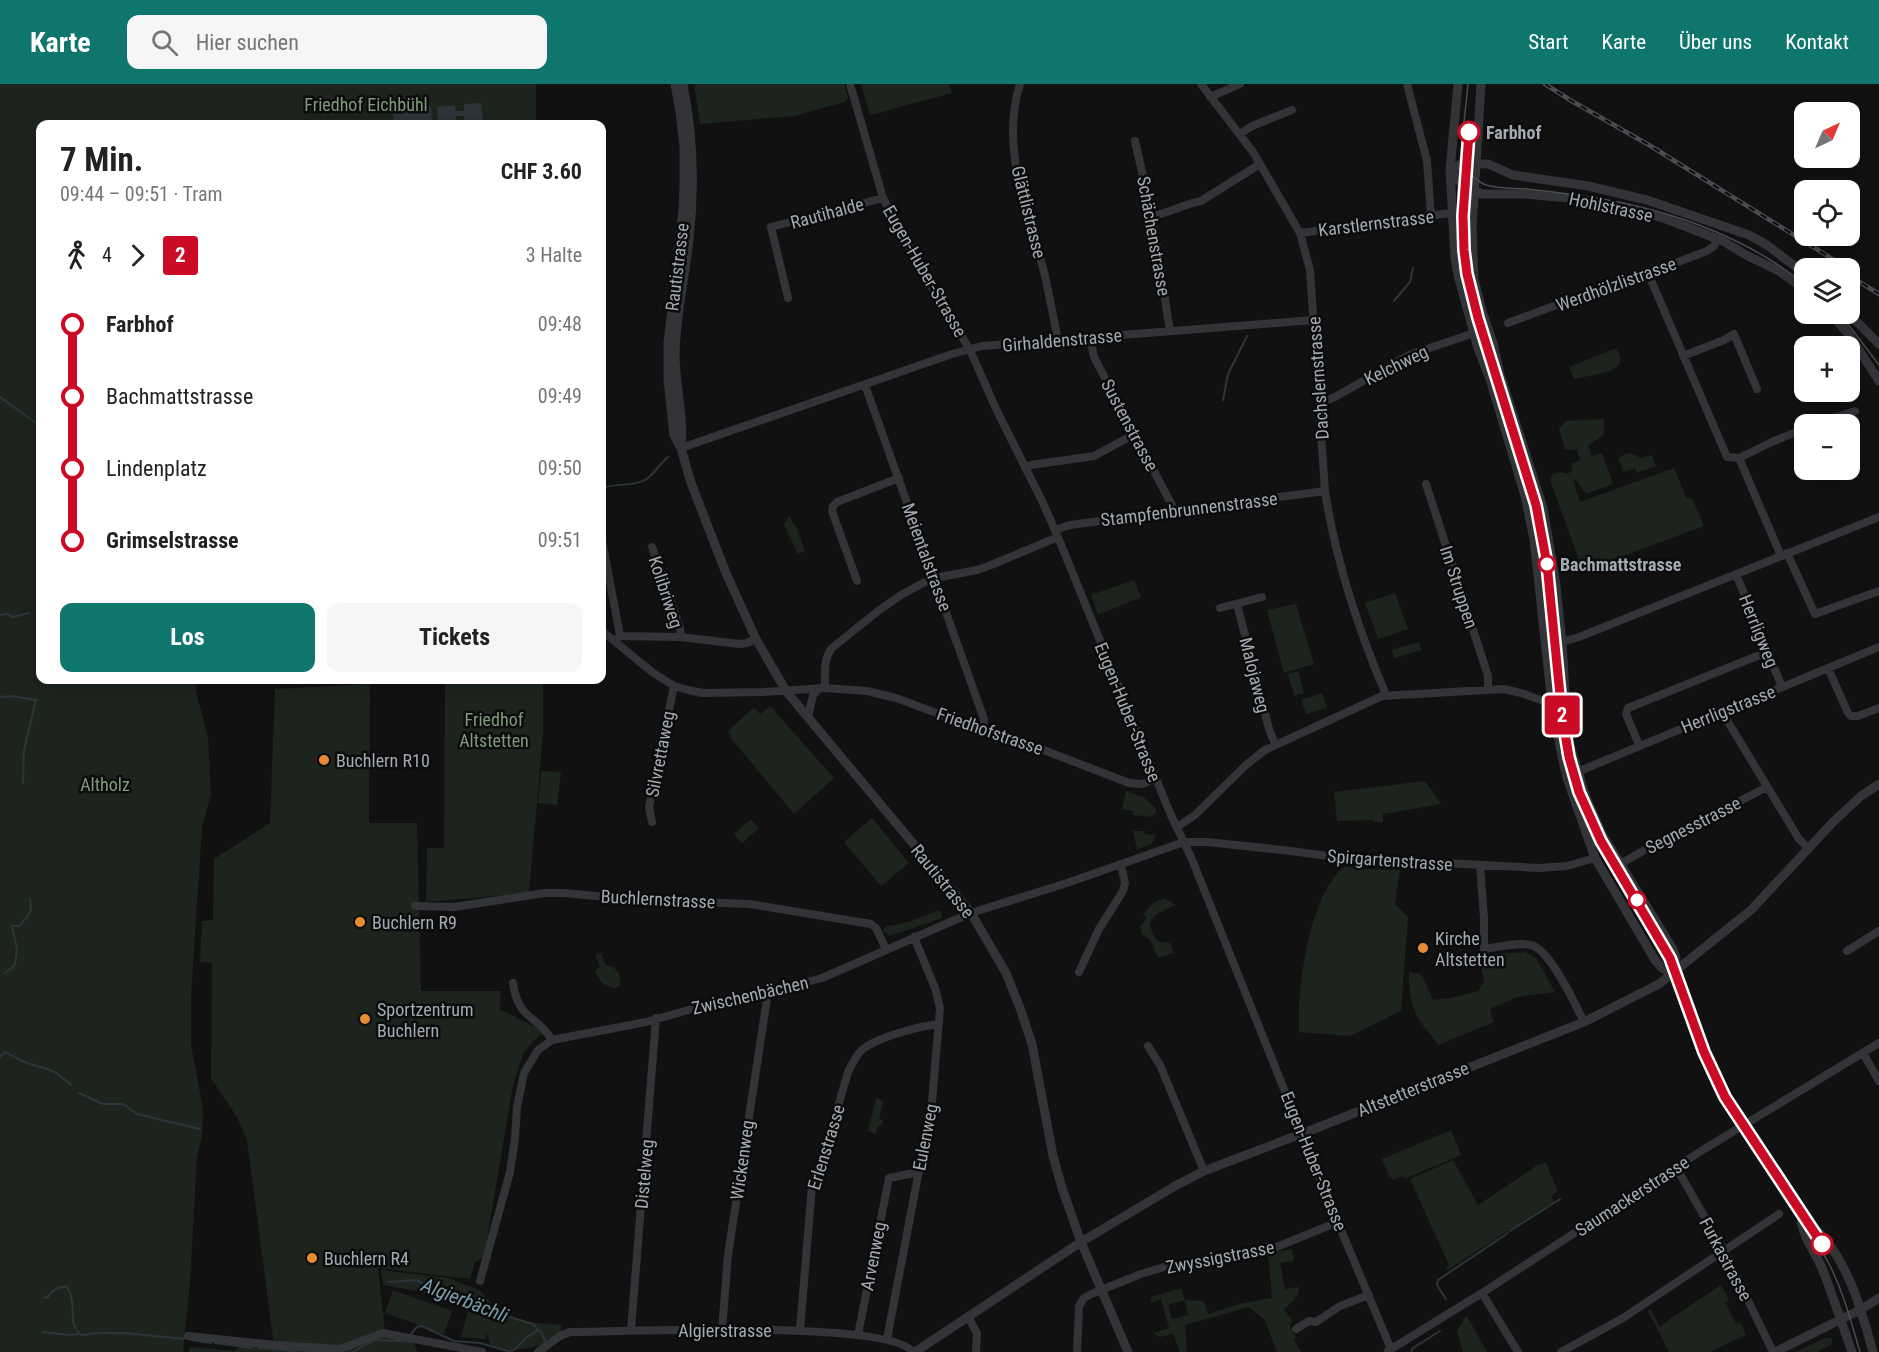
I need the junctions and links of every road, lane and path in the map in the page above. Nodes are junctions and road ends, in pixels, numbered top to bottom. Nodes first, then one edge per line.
1 (675, 84) edge
2 (683, 84) edge
3 (850, 84) edge
4 (1020, 84) edge
5 (1201, 84) edge
6 (1240, 84) edge
7 (1407, 84) edge
8 (1458, 84) edge
9 (1481, 84) edge
10 (1210, 97) junction
11 (1292, 110) dead end
12 (1240, 134) junction
13 (1135, 141) dead end
14 (1477, 144) junction
15 (1475, 163) junction
16 (1260, 164) junction
17 (1488, 164) junction
18 (1450, 170) junction
19 (1474, 191) junction
20 (883, 198) junction
21 (1451, 213) junction
22 (1152, 216) junction
23 (1431, 216) junction
24 (1472, 228) junction
25 (1300, 233) junction
26 (1718, 238) junction
27 (1794, 266) edge
28 (1653, 274) junction
29 (1794, 282) edge
30 (788, 297) dead end
31 (1314, 320) junction
32 (1508, 323) dead end
33 (1840, 324) edge
34 (1859, 324) edge
35 (1170, 331) junction
36 (1474, 333) junction
37 (1090, 337) junction
38 (1058, 340) junction
39 (1879, 344) edge
40 (970, 350) junction
41 (1683, 356) junction
42 (1879, 381) edge
43 (865, 385) junction
44 (1757, 389) dead end
45 (1320, 403) junction
46 (1855, 411) dead end
47 (1846, 414) edge
48 (1794, 433) edge
49 (1135, 434) junction
50 (681, 448) junction
51 (1739, 458) junction
52 (1025, 468) junction
53 (899, 478) junction
54 (1426, 484) dead end
55 (1325, 491) junction
56 (1175, 511) junction
57 (1879, 517) edge
58 (1056, 534) junction
59 (652, 548) dead end
60 (1784, 554) junction
61 (606, 565) edge
62 (1736, 574) junction
63 (935, 578) junction
64 (857, 581) dead end
65 (1879, 591) edge
66 (1262, 597) dead end
67 (1237, 604) junction
68 (1220, 608) dead end
69 (606, 633) edge
70 (681, 637) junction
71 (617, 638) junction
72 (756, 639) junction
73 (1562, 642) junction
74 (1879, 647) edge
75 (1767, 652) junction
76 (1828, 668) junction
77 (674, 686) junction
78 (1782, 687) junction
79 (822, 688) junction
80 (1488, 689) junction
81 (786, 690) junction
82 (1386, 694) junction
83 (1552, 704) junction
84 (1566, 705) junction
85 (1879, 708) edge
86 (1722, 712) junction
87 (808, 717) junction
88 (983, 729) junction
89 (1275, 744) junction
90 (1640, 745) junction
91 (1577, 772) junction
92 (1156, 779) junction
93 (1879, 784) edge
94 (1767, 787) junction
95 (652, 822) dead end
96 (1177, 827) junction
97 (1184, 842) junction
98 (1808, 848) junction
99 (1595, 858) junction
100 (1620, 864) junction
101 (1120, 865) junction
102 (1480, 865) junction
103 (415, 906) dead end
104 (970, 913) junction
105 (1879, 931) edge
106 (914, 937) junction
107 (886, 949) junction
108 (1847, 951) dead end
109 (1079, 972) dead end
110 (1674, 973) junction
111 (513, 982) dead end
112 (768, 992) junction
113 (656, 1018) junction
114 (1584, 1022) junction
115 (939, 1024) junction
116 (552, 1040) junction
117 (1879, 1043) edge
118 (1148, 1046) dead end
119 (1863, 1053) junction
120 (1879, 1082) edge
121 (1741, 1126) junction
122 (1302, 1133) junction
123 (1676, 1167) junction
124 (1204, 1171) junction
125 (919, 1172) junction
126 (1779, 1214) dead end
127 (1801, 1217) junction
128 (1338, 1222) junction
129 (1081, 1242) junction
130 (1724, 1251) junction
131 (480, 1281) dead end
132 (1102, 1290) junction
133 (1482, 1293) junction
134 (1369, 1294) junction
135 (1879, 1298) edge
136 (1860, 1310) junction
137 (968, 1317) junction
138 (1842, 1319) junction
139 (1296, 1329) dead end
140 (631, 1330) junction
141 (722, 1330) junction
142 (800, 1330) junction
143 (858, 1335) junction
144 (188, 1336) dead end
145 (887, 1339) junction
146 (1389, 1351) edge
147 (482, 1352) edge
148 (538, 1352) edge
149 (914, 1352) edge
150 (976, 1352) edge
151 (1077, 1352) edge
152 (1128, 1352) edge
153 (1518, 1352) edge
154 (1561, 1352) edge
155 (1774, 1352) edge
156 (1852, 1352) edge
157 (1873, 1352) edge

1 - 50 street, Rautistrasse
2 - 50 street, Rautistrasse
3 - 20 street, Eugen-Huber-Strasse
4 - 38 street, Glättlistrasse
5 - 10 street, Dachslernstrasse
6 - 10 street
7 - 23 street
8 - 18 street
9 - 14 street
10 - 12 street, Dachslernstrasse
11 - 12 street
12 - 16 street, Dachslernstrasse
13 - 22 street, Schächenstrasse
14 - 15 street
14 - 17 street
15 - 17 street, Hohlstrasse
15 - 18 street, Hohlstrasse
15 - 19 street
16 - 22 street
16 - 25 street, Dachslernstrasse
17 - 27 street, Hohlstrasse
18 - 19 street
18 - 21 street
19 - 24 street
19 - 26 street, Hohlstrasse
20 - 30 street, Rautihalde
20 - 40 street, Eugen-Huber-Strasse
21 - 23 street, Karstlernstrasse
21 - 24 street
21 - 36 street
22 - 35 street, Schächenstrasse
23 - 25 street, Karstlernstrasse
24 - 73 street
25 - 31 street, Dachslernstrasse
26 - 28 street, Werdhölzlistrasse
26 - 29 street, Hohlstrasse
28 - 32 street, Werdhölzlistrasse
28 - 41 street
31 - 35 street, Girhaldenstrasse
31 - 45 street, Dachslernstrasse
33 - 42 street
34 - 39 street
35 - 37 street, Girhaldenstrasse
36 - 45 street, Kelchweg
36 - 83 street
37 - 38 street, Girhaldenstrasse
37 - 49 street, Sustenstrasse
38 - 40 street, Girhaldenstrasse
40 - 43 street, Girhaldenstrasse
40 - 52 street, Eugen-Huber-Strasse
41 - 44 street
41 - 51 street
43 - 50 street, Girhaldenstrasse
43 - 53 street, Meientalstrasse
45 - 55 street, Dachslernstrasse
46 - 47 street
48 - 51 street
49 - 52 street
49 - 56 street, Sustenstrasse
50 - 72 street, Rautistrasse
51 - 60 street
52 - 58 street, Eugen-Huber-Strasse
53 - 63 street, Meientalstrasse
53 - 64 street
54 - 80 street, Im Struppen
55 - 56 street, Stampfenbrunnenstrasse
55 - 82 street, Dachslernstrasse
56 - 58 street, Stampfenbrunnenstrasse
57 - 60 street
58 - 63 street, Stampfenbrunnenstrasse
58 - 92 street, Eugen-Huber-Strasse
59 - 70 street, Kolibriweg
60 - 62 street
60 - 65 street
61 - 71 street
62 - 73 street
62 - 75 street, Herrligweg
63 - 79 street, Stampfenbrunnenstrasse
63 - 88 street, Meientalstrasse
66 - 67 street
67 - 68 street
67 - 89 street, Malojaweg
69 - 71 street, Friedhofstrasse
70 - 71 street
70 - 72 street
71 - 77 street, Friedhofstrasse
72 - 81 street, Rautistrasse
73 - 84 street
74 - 76 street, Herrligstrasse
75 - 78 street, Herrligweg
75 - 90 street
76 - 78 street, Herrligstrasse
76 - 85 street
77 - 81 street, Friedhofstrasse
77 - 95 street, Silvrettaweg
78 - 86 street, Herrligstrasse
79 - 81 street, Friedhofstrasse
79 - 87 street
79 - 88 street, Friedhofstrasse
80 - 82 street
80 - 83 street
81 - 87 street, Rautistrasse
82 - 89 street
83 - 84 street
83 - 99 street
84 - 91 street
86 - 90 street, Herrligstrasse
86 - 94 street
87 - 104 street, Rautistrasse
88 - 92 street, Friedhofstrasse
89 - 96 street
90 - 91 street, Herrligstrasse
91 - 100 street
92 - 96 street, Eugen-Huber-Strasse
93 - 98 street, Altstetterstrasse
94 - 98 street
94 - 100 street, Segnesstrasse
96 - 97 street, Eugen-Huber-Strasse
97 - 101 street, Zwischenbächen
97 - 102 street, Spirgartenstrasse
97 - 122 street, Eugen-Huber-Strasse
98 - 110 street, Altstetterstrasse
99 - 102 street, Spirgartenstrasse
99 - 110 street
100 - 110 street
101 - 104 street, Zwischenbächen
101 - 109 street
102 - 114 street
103 - 107 street, Buchlernstrasse
104 - 106 street, Zwischenbächen
104 - 129 street, Rautistrasse
105 - 108 street
106 - 107 street, Zwischenbächen
106 - 115 street, Eulenweg
107 - 112 street, Zwischenbächen
110 - 114 street, Altstetterstrasse
110 - 121 street
111 - 116 street
112 - 113 street, Zwischenbächen
112 - 141 street, Wickenweg
113 - 116 street, Zwischenbächen
113 - 140 street, Distelweg
114 - 122 street, Altstetterstrasse
115 - 125 street, Eulenweg
115 - 142 street, Erlenstrasse
116 - 131 street
117 - 119 street, Saumackerstrasse
118 - 124 street
119 - 120 street
119 - 121 street, Saumackerstrasse
121 - 123 street, Saumackerstrasse
121 - 127 street
122 - 124 street, Altstetterstrasse
122 - 128 street, Eugen-Huber-Strasse
123 - 130 street, Furkastrasse
123 - 133 street, Saumackerstrasse
124 - 129 street, Altstetterstrasse
125 - 143 street, Arvenweg
125 - 145 street, Eulenweg
126 - 130 street
127 - 136 street
127 - 138 street
128 - 132 street, Zwyssigstrasse
128 - 134 street, Eugen-Huber-Strasse
129 - 132 street, Rautistrasse
129 - 137 street, Altstetterstrasse
130 - 154 street
130 - 155 street, Furkastrasse
132 - 151 street, Zwyssigstrasse
132 - 152 street, Rautistrasse
133 - 146 street, Saumackerstrasse
133 - 153 street
134 - 139 street
134 - 146 street, Eugen-Huber-Strasse
135 - 136 street
136 - 138 street
136 - 157 street
137 - 149 street, Altstetterstrasse
137 - 150 street
138 - 155 street
138 - 156 street
140 - 141 street, Algierstrasse
140 - 148 street, Algierstrasse
141 - 142 street, Algierstrasse
142 - 143 street, Algierstrasse
143 - 145 street, Algierstrasse
144 - 147 street
145 - 149 street, Algierstrasse

